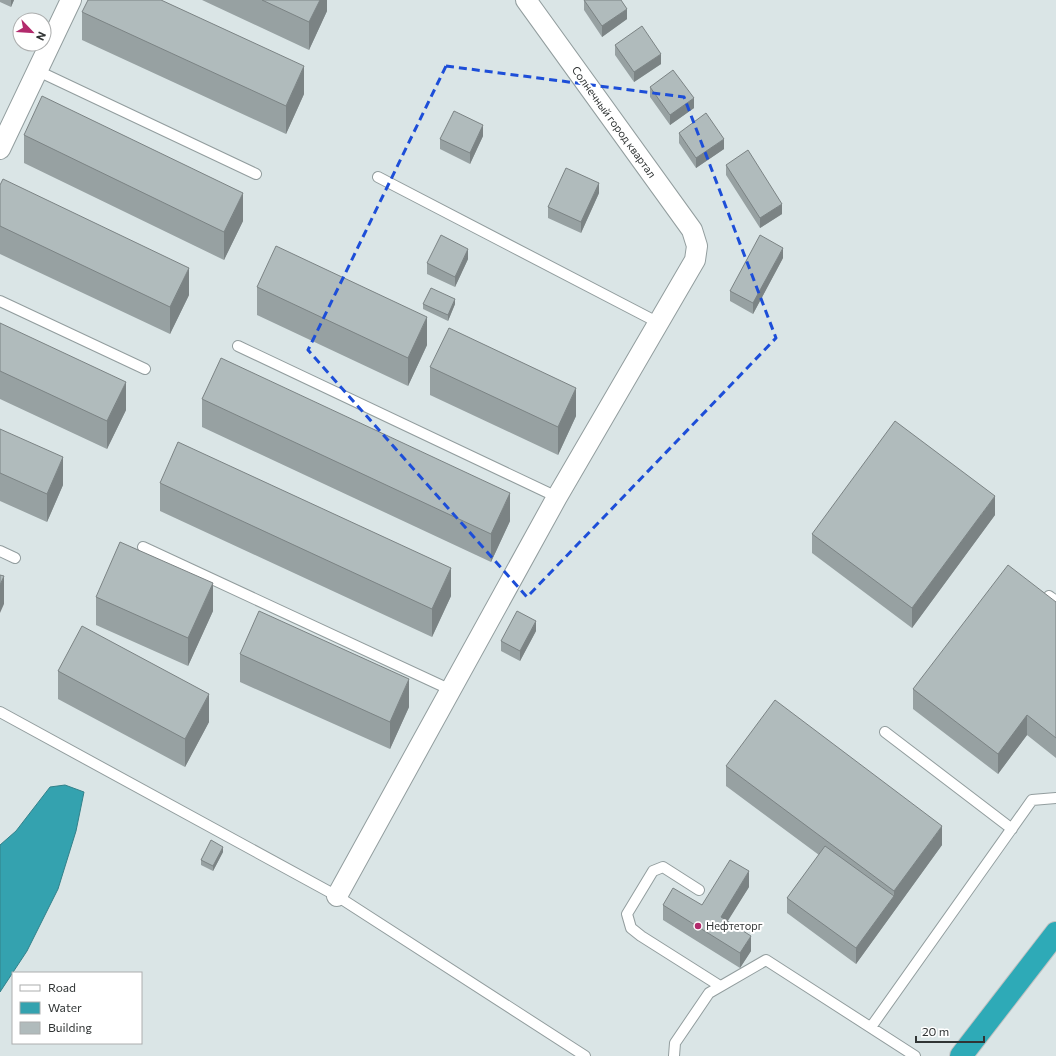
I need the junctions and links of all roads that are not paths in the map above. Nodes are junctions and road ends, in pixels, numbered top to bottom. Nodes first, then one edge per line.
1 (71, 0) edge
2 (526, 0) edge
3 (38, 71) junction
4 (0, 149) edge
5 (256, 174) dead end
6 (378, 177) dead end
7 (0, 301) edge
8 (659, 323) junction
9 (238, 346) dead end
10 (145, 369) dead end
11 (558, 497) junction
12 (143, 547) dead end
13 (0, 551) edge
14 (15, 558) dead end
15 (451, 690) junction
16 (0, 712) edge
17 (885, 732) dead end
18 (1056, 798) edge
19 (1012, 829) junction
20 (699, 890) dead end
21 (337, 896) junction
22 (1056, 933) edge
23 (720, 986) junction
24 (870, 1027) junction
25 (585, 1056) edge
26 (674, 1056) edge
27 (915, 1056) edge
28 (961, 1056) edge

1 - 3 street
2 - 8 street, Солнечный город квартал
3 - 4 street
3 - 5 lane
6 - 8 lane
7 - 10 lane
8 - 11 street
9 - 11 lane
11 - 15 street
12 - 15 lane
13 - 14 lane
15 - 21 street
16 - 21 lane
17 - 19 lane
18 - 19 lane
19 - 24 lane
20 - 23 lane
21 - 25 lane
22 - 28 highway
23 - 24 lane
23 - 26 lane
24 - 27 lane

